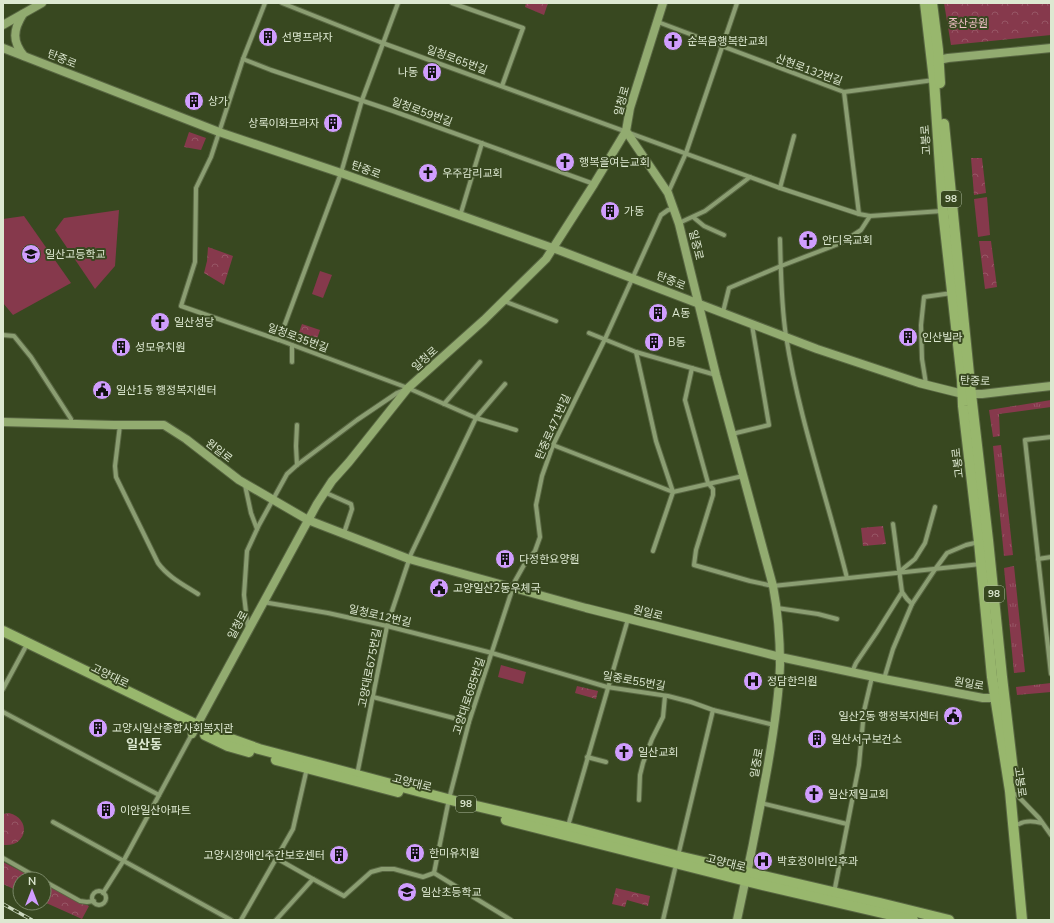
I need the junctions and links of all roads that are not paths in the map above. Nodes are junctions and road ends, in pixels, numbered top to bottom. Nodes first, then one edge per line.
1 (42, 3) edge
2 (265, 3) edge
3 (282, 3) edge
4 (398, 3) edge
5 (452, 3) edge
6 (663, 3) edge
7 (737, 3) edge
8 (924, 3) edge
9 (932, 3) edge
10 (23, 14) junction
11 (658, 22) junction
12 (3, 25) edge
13 (383, 43) junction
14 (722, 47) junction
15 (3, 48) edge
16 (1051, 48) edge
17 (25, 56) junction
18 (243, 59) junction
19 (935, 61) junction
20 (937, 80) junction
21 (502, 86) junction
22 (844, 92) junction
23 (362, 100) junction
24 (626, 131) junction
25 (219, 132) junction
26 (794, 136) dead end
27 (482, 143) junction
28 (686, 153) junction
29 (341, 173) junction
30 (750, 177) junction
31 (594, 184) junction
32 (780, 188) junction
33 (668, 193) junction
34 (673, 208) junction
35 (943, 211) junction
36 (860, 214) junction
37 (460, 216) junction
38 (870, 216) junction
39 (693, 217) junction
40 (679, 224) junction
41 (724, 235) dead end
42 (780, 240) dead end
43 (553, 248) junction
44 (781, 266) junction
45 (632, 277) junction
46 (952, 293) junction
47 (504, 301) junction
48 (699, 304) junction
49 (723, 312) junction
50 (556, 321) dead end
51 (751, 322) junction
52 (589, 333) dead end
53 (3, 335) edge
54 (786, 336) junction
55 (605, 339) junction
56 (279, 340) junction
57 (292, 345) junction
58 (636, 352) junction
59 (292, 362) dead end
60 (480, 362) dead end
61 (692, 368) junction
62 (716, 375) junction
63 (505, 384) dead end
64 (926, 384) junction
65 (1051, 386) edge
66 (408, 388) junction
67 (967, 394) junction
68 (444, 404) junction
69 (476, 418) junction
70 (3, 422) edge
71 (71, 423) junction
72 (120, 425) junction
73 (297, 425) dead end
74 (516, 430) dead end
75 (732, 434) junction
76 (1051, 437) edge
77 (553, 445) junction
78 (296, 465) junction
79 (743, 476) junction
80 (708, 483) junction
81 (245, 484) junction
82 (324, 492) junction
83 (673, 492) junction
84 (273, 500) junction
85 (935, 507) dead end
86 (308, 520) junction
87 (893, 524) dead end
88 (257, 529) junction
89 (344, 533) junction
90 (979, 542) junction
91 (654, 551) dead end
92 (1051, 557) edge
93 (1038, 558) junction
94 (409, 559) junction
95 (981, 564) junction
96 (936, 568) junction
97 (899, 572) junction
98 (847, 578) junction
99 (773, 586) junction
100 (513, 588) junction
101 (902, 592) junction
102 (198, 594) dead end
103 (263, 602) junction
104 (912, 604) junction
105 (777, 608) junction
106 (628, 619) junction
107 (837, 619) dead end
108 (387, 626) junction
109 (248, 630) junction
110 (3, 631) edge
111 (3, 637) edge
112 (25, 648) junction
113 (492, 653) junction
114 (780, 657) junction
115 (852, 672) junction
116 (1051, 674) edge
117 (872, 677) junction
118 (884, 679) junction
119 (607, 687) junction
120 (3, 689) edge
121 (665, 696) junction
122 (373, 697) junction
123 (1000, 698) junction
124 (713, 710) junction
125 (3, 712) edge
126 (469, 722) junction
127 (774, 724) junction
128 (195, 730) junction
129 (587, 757) junction
130 (606, 762) dead end
131 (307, 764) junction
132 (356, 778) junction
133 (1016, 794) junction
134 (159, 795) junction
135 (639, 800) dead end
136 (761, 802) junction
137 (447, 805) junction
138 (53, 822) dead end
139 (1042, 823) junction
140 (847, 824) junction
141 (1019, 824) junction
142 (566, 832) junction
143 (1051, 835) edge
144 (678, 856) junction
145 (3, 858) edge
146 (276, 858) junction
147 (124, 860) junction
148 (675, 869) dead end
149 (26, 871) edge
150 (434, 873) junction
151 (746, 876) junction
152 (313, 878) junction
153 (52, 885) edge
154 (103, 892) junction
155 (834, 897) junction
156 (94, 901) junction
157 (879, 911) junction
158 (231, 920) edge
159 (241, 920) edge
160 (276, 920) edge
161 (511, 920) edge
162 (663, 920) edge
163 (737, 920) edge
164 (912, 920) edge
165 (948, 920) edge
166 (1022, 920) edge
167 (1029, 920) edge

1 - 10 street
2 - 18 street
3 - 13 street, 일청로65번길
4 - 13 street
5 - 21 street
6 - 11 street, 일청로
7 - 14 street
8 - 19 main road, 고봉로 / 98
9 - 19 main road, 고봉로 / 98
10 - 12 street
10 - 17 street
11 - 14 street, 산현로132번길
11 - 24 street, 일청로
13 - 21 street, 일청로65번길
13 - 23 street
14 - 22 street, 산현로132번길
14 - 28 street
15 - 17 street, 탄중로
16 - 19 street
17 - 25 street, 탄중로
18 - 23 street, 일청로59번길
18 - 25 street
19 - 20 main road, 고봉로 / 98
20 - 22 street, 산현로132번길
20 - 35 main road, 고봉로 / 98
20 - 67 main road, 고봉로 / 98
21 - 24 street, 일청로65번길
22 - 36 street
23 - 27 street, 일청로59번길
23 - 29 street
24 - 28 street, 일청로65번길
24 - 31 street, 일청로
24 - 33 street, 일중로
25 - 29 street, 탄중로
25 - 56 street, 일청로35번길
26 - 32 street
27 - 31 street, 일청로59번길
27 - 37 street
28 - 30 street, 일청로65번길
28 - 33 street
29 - 37 street, 탄중로
29 - 56 street
30 - 32 street, 일청로65번길
30 - 39 street
31 - 43 street, 일청로
32 - 36 street, 일청로65번길
33 - 34 street, 일중로
34 - 40 street, 일중로
34 - 45 street, 탄중로471번길
35 - 38 street, 일청로65번길
35 - 46 main road, 고봉로 / 98
36 - 38 street, 일청로65번길
37 - 43 street, 탄중로
38 - 44 street
39 - 40 street
39 - 41 street, 일중로
40 - 48 street, 일중로
42 - 44 street
43 - 45 street, 탄중로
43 - 47 street, 일청로
44 - 49 street
44 - 54 street
45 - 48 street, 탄중로
45 - 55 street, 탄중로471번길
46 - 64 street
46 - 67 main road, 고봉로 / 98
47 - 50 street
47 - 66 street, 일청로
48 - 49 street, 탄중로
48 - 62 street, 일중로
49 - 51 street, 탄중로
51 - 54 street, 탄중로
51 - 75 street
52 - 55 street
53 - 71 street
54 - 64 street, 탄중로
54 - 98 street
55 - 58 street
55 - 77 street, 탄중로471번길
56 - 57 street, 일청로35번길
57 - 59 street
57 - 66 street, 일청로35번길
58 - 61 street
58 - 83 street
60 - 68 street
61 - 62 street
61 - 80 street
62 - 75 street, 일중로
63 - 69 street
64 - 67 street, 탄중로
65 - 67 street, 탄중로
66 - 68 street, 일청로35번길
66 - 78 street
66 - 82 street, 일청로
67 - 90 main road, 고봉로 / 98
67 - 123 main road, 고봉로 / 98
68 - 69 street, 일청로35번길
69 - 74 street, 일청로35번길
69 - 94 street
70 - 71 street, 원일로
71 - 72 street, 원일로
72 - 81 street, 원일로
72 - 102 street
73 - 78 street
75 - 79 street, 일중로
76 - 93 street
77 - 83 street
77 - 100 street, 탄중로471번길
78 - 84 street
79 - 80 street
79 - 99 street, 일중로
80 - 83 street
80 - 99 street
81 - 84 street, 원일로
81 - 88 street
82 - 86 street, 일청로
82 - 89 street
83 - 91 street
84 - 86 street, 원일로
84 - 88 street
85 - 97 street
86 - 89 street, 원일로
86 - 103 street, 일청로
87 - 97 street
88 - 109 street
89 - 94 street, 원일로
90 - 95 main road, 고봉로 / 98
90 - 96 street
92 - 93 street
93 - 116 street
94 - 100 street, 원일로
94 - 108 street, 고양대로675번길
95 - 96 street
95 - 123 main road, 고봉로 / 98
96 - 97 street
96 - 104 street
97 - 98 street
97 - 101 street
98 - 99 street
99 - 105 street, 일중로
100 - 106 street, 원일로
100 - 113 street, 고양대로685번길
101 - 104 street
101 - 115 street
103 - 108 street, 일청로12번길
103 - 109 street, 일청로
104 - 118 street
105 - 107 street
105 - 114 street, 일중로
106 - 114 street, 원일로
106 - 119 street
108 - 113 street, 일청로12번길
108 - 122 street, 고양대로675번길
109 - 128 street, 일청로
110 - 128 main road, 고양대로 / 98
111 - 112 main road, 고양대로 / 98
112 - 120 street
112 - 128 main road, 고양대로 / 98
113 - 119 street, 일중로55번길
113 - 126 street, 고양대로685번길
114 - 115 street, 원일로
114 - 127 street, 일중로
115 - 117 street, 원일로
117 - 118 street, 원일로
117 - 140 street
118 - 123 street, 원일로
119 - 121 street, 일중로55번길
119 - 129 street
121 - 124 street, 일중로55번길
121 - 135 street
122 - 126 street
122 - 132 street, 고양대로675번길
123 - 133 main road, 고봉로 / 98
123 - 166 main road, 고봉로 / 98
124 - 127 street, 일중로55번길
124 - 144 street
125 - 134 street
126 - 137 street, 고양대로685번길
127 - 136 street, 일중로
128 - 131 main road, 고양대로 / 98
128 - 134 street
129 - 130 street
129 - 142 street
131 - 132 main road, 고양대로 / 98
131 - 146 street
132 - 137 main road, 고양대로 / 98
133 - 139 street
133 - 141 main road, 고봉로 / 98
134 - 147 street
136 - 140 street
136 - 151 street, 일중로
137 - 142 main road, 고양대로 / 98
137 - 150 street
138 - 147 street
139 - 141 street
139 - 143 street
140 - 155 street
141 - 167 main road, 고봉로 / 98
142 - 144 main road, 고양대로 / 98
142 - 151 main road, 고양대로 / 98
144 - 151 main road, 고양대로 / 98
145 - 149 street
146 - 152 street
146 - 159 street
147 - 154 street
147 - 158 street
148 - 162 street
150 - 152 street
150 - 161 street
151 - 155 main road, 고양대로 / 98
151 - 163 street, 일중로
152 - 160 street
153 - 156 street
154 - 156 street
154 - 156 street
155 - 157 main road, 고양대로 / 98
157 - 164 main road, 고양대로 / 98
157 - 165 main road, 고양대로 / 98

